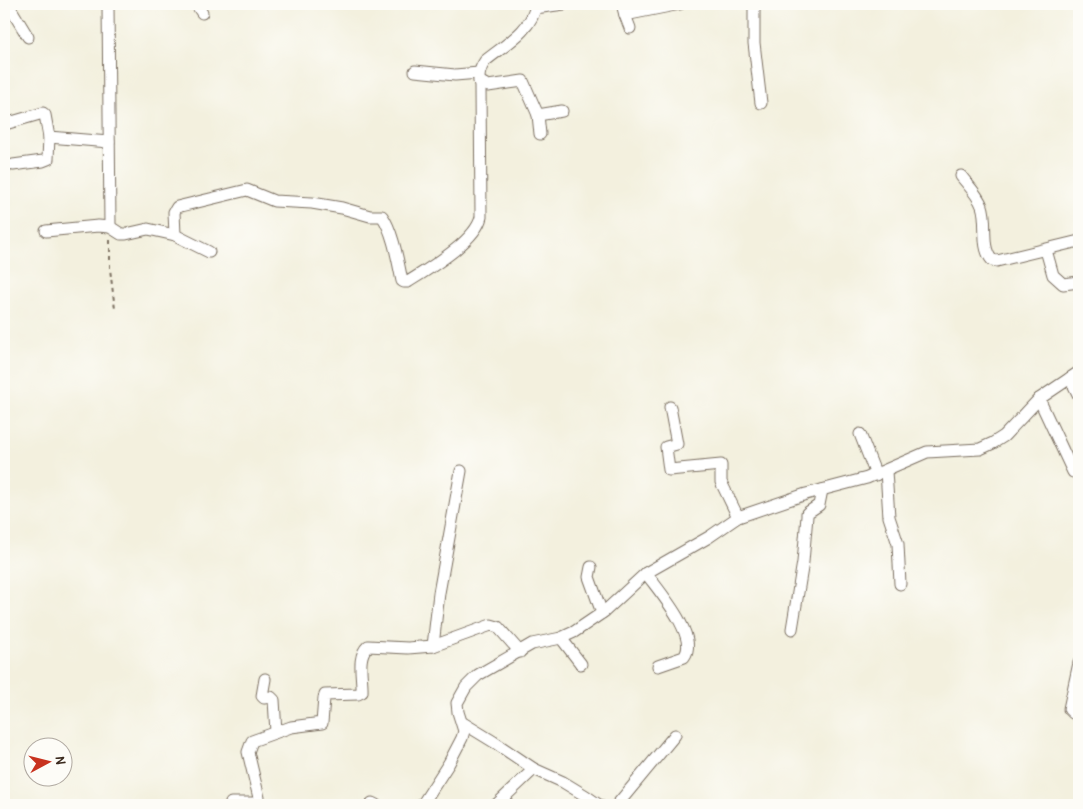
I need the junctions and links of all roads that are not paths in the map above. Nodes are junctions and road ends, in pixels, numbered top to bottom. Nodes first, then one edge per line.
1 (8, 4) edge
2 (108, 4) edge
3 (564, 4) edge
4 (680, 4) edge
5 (754, 4) edge
6 (536, 6) edge
7 (624, 9) edge
8 (630, 28) dead end
9 (28, 37) dead end
10 (415, 71) dead end
11 (479, 77) junction
12 (761, 103) dead end
13 (562, 111) dead end
14 (538, 115) junction
15 (5, 124) dead end
16 (540, 134) dead end
17 (49, 138) junction
18 (109, 142) junction
19 (13, 165) dead end
20 (962, 176) dead end
21 (110, 227) junction
22 (46, 231) dead end
23 (176, 235) junction
24 (1079, 241) edge
25 (1046, 250) junction
26 (209, 252) dead end
27 (1079, 282) edge
28 (1075, 375) edge
29 (1079, 396) edge
30 (1039, 399) junction
31 (670, 406) dead end
32 (860, 434) dead end
33 (461, 470) dead end
34 (1073, 472) dead end
35 (881, 473) junction
36 (822, 490) junction
37 (738, 517) junction
38 (591, 567) dead end
39 (646, 572) junction
40 (900, 584) dead end
41 (602, 613) junction
42 (792, 629) dead end
43 (561, 638) junction
44 (433, 646) junction
45 (520, 652) junction
46 (1079, 663) edge
47 (581, 664) dead end
48 (658, 666) dead end
49 (265, 678) dead end
50 (1079, 716) edge
51 (463, 724) junction
52 (276, 732) junction
53 (675, 735) dead end
54 (534, 769) junction
55 (231, 803) dead end
56 (422, 805) edge
57 (496, 805) edge
58 (599, 805) edge
59 (617, 805) edge

1 - 9 street
2 - 18 street
3 - 6 street
4 - 7 street
5 - 12 street
6 - 11 street
7 - 8 street
10 - 11 street
11 - 14 street
11 - 23 street
13 - 14 street
14 - 16 street
15 - 17 street
17 - 18 street
17 - 19 street
18 - 21 street
20 - 25 street
21 - 22 street
21 - 23 street
23 - 26 street
24 - 25 street
25 - 27 street
28 - 29 street
28 - 30 street
30 - 34 street
30 - 35 street
31 - 37 street
32 - 35 street
33 - 44 street
35 - 36 street
35 - 40 street
36 - 37 street
36 - 42 street
37 - 39 street
38 - 41 street
39 - 41 street
39 - 48 street
41 - 43 street
43 - 45 street
43 - 47 street
44 - 45 street
44 - 52 street
45 - 51 street
46 - 50 street
49 - 52 street
51 - 54 street
51 - 56 street
52 - 55 street
53 - 59 street
54 - 57 street
54 - 58 street

